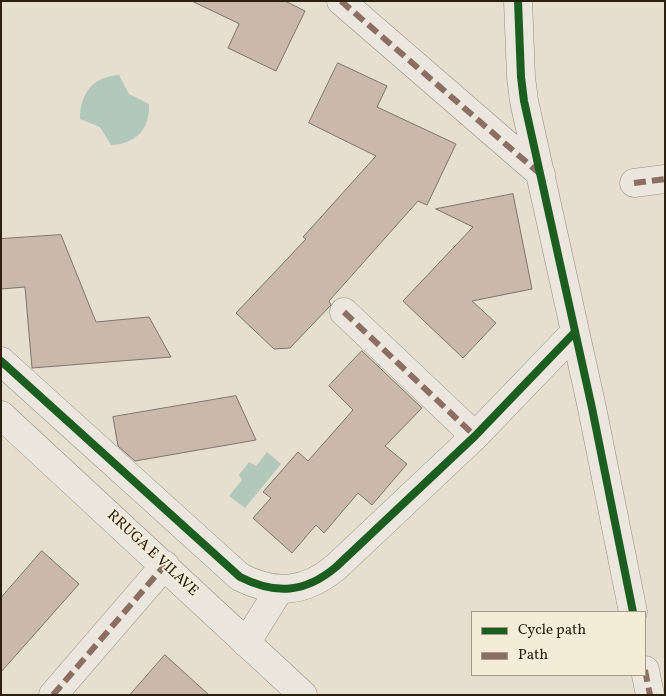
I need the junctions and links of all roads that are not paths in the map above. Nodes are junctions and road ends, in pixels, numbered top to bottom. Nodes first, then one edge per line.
1 (341, 1) edge
2 (518, 1) edge
3 (541, 174) junction
4 (665, 179) edge
5 (634, 183) dead end
6 (344, 312) dead end
7 (575, 332) junction
8 (1, 361) edge
9 (1, 415) edge
10 (475, 436) junction
11 (165, 565) junction
12 (279, 590) junction
13 (633, 611) edge
14 (246, 643) junction
15 (646, 675) edge
16 (53, 695) edge
17 (303, 695) edge
18 (650, 695) edge

1 - 3 street
2 - 3 street
3 - 7 street
4 - 5 street
6 - 10 street
7 - 10 street
7 - 13 street
8 - 12 street
9 - 11 street, RRUGA E VILAVE
10 - 12 street
11 - 14 street, RRUGA E VILAVE
11 - 16 street
12 - 14 street
14 - 17 street, RRUGA E VILAVE
15 - 18 street

